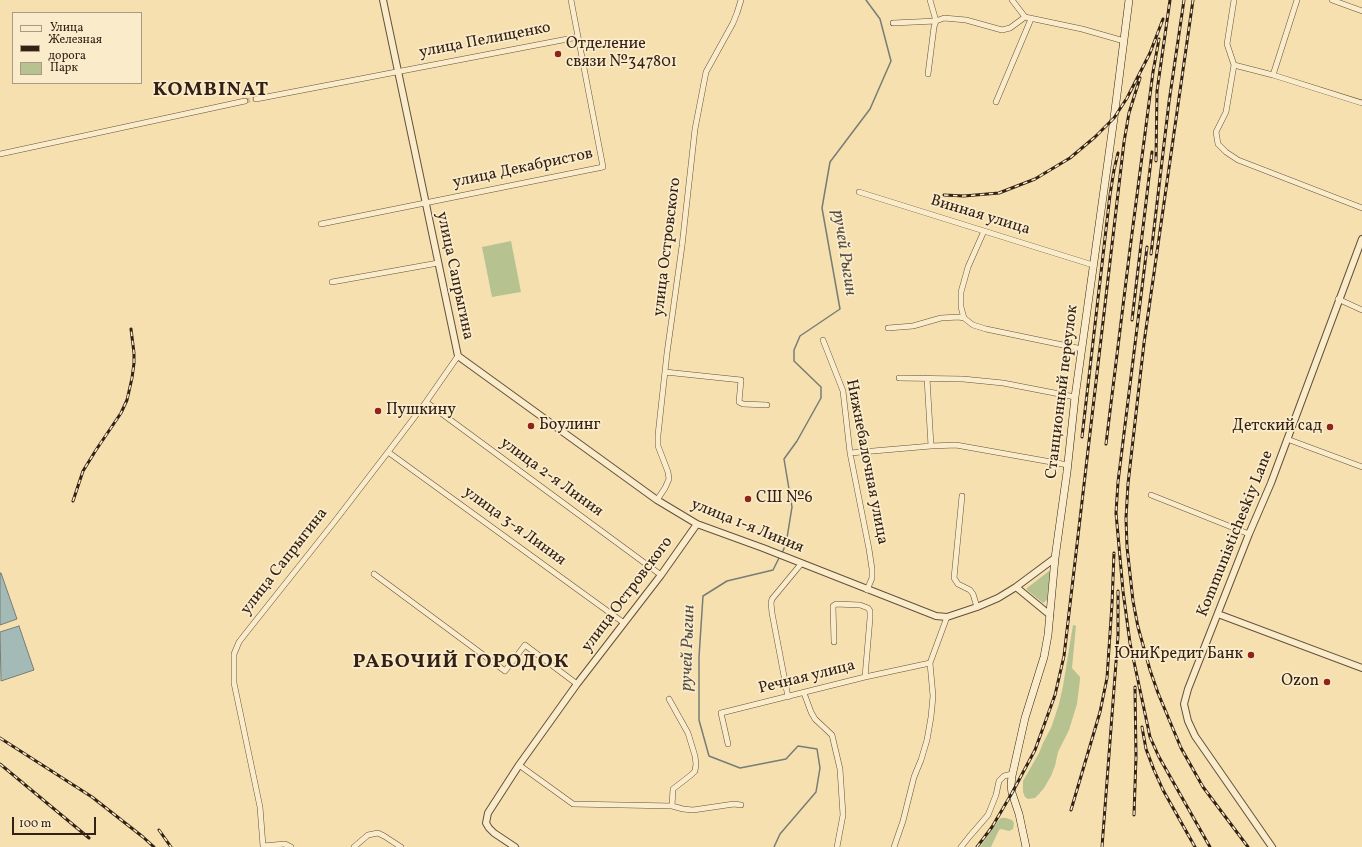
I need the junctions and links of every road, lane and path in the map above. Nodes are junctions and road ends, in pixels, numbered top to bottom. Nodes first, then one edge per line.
1 (383, 0) edge
2 (571, 0) edge
3 (741, 0) edge
4 (930, 0) edge
5 (1012, 0) edge
6 (1129, 0) edge
7 (1234, 0) edge
8 (1297, 0) edge
9 (1332, 0) edge
10 (1362, 11) edge
11 (1025, 17) junction
12 (1031, 19) junction
13 (936, 21) junction
14 (893, 23) dead end
15 (578, 37) junction
16 (1124, 41) junction
17 (1234, 65) junction
18 (398, 72) junction
19 (928, 74) dead end
20 (1273, 75) junction
21 (256, 99) tunnel mouth
22 (245, 101) tunnel mouth
23 (996, 102) dead end
24 (1362, 103) edge
25 (0, 154) edge
26 (858, 192) dead end
27 (425, 203) junction
28 (1362, 208) edge
29 (321, 224) dead end
30 (984, 231) junction
31 (1362, 239) edge
32 (438, 263) junction
33 (1093, 265) junction
34 (332, 282) dead end
35 (1338, 300) junction
36 (1362, 310) edge
37 (964, 318) junction
38 (888, 328) dead end
39 (823, 340) dead end
40 (1082, 349) junction
41 (458, 356) junction
42 (665, 372) junction
43 (899, 378) dead end
44 (927, 378) junction
45 (1075, 397) junction
46 (426, 402) junction
47 (767, 405) dead end
48 (1287, 439) junction
49 (931, 446) junction
50 (388, 452) junction
51 (850, 453) junction
52 (1068, 465) junction
53 (1362, 467) edge
54 (1151, 495) dead end
55 (962, 496) dead end
56 (657, 500) junction
57 (697, 524) junction
58 (1249, 534) junction
59 (1055, 558) junction
60 (801, 564) junction
61 (374, 574) dead end
62 (661, 575) junction
63 (1016, 587) junction
64 (867, 590) junction
65 (977, 607) junction
66 (1218, 614) junction
67 (1050, 615) junction
68 (947, 617) junction
69 (624, 623) junction
70 (834, 642) dead end
71 (930, 663) junction
72 (1362, 668) edge
73 (865, 676) junction
74 (577, 684) junction
75 (804, 693) junction
76 (788, 697) junction
77 (669, 699) dead end
78 (728, 744) dead end
79 (519, 765) junction
80 (1012, 774) junction
81 (741, 805) dead end
82 (672, 806) junction
83 (291, 847) edge
84 (354, 847) edge
85 (401, 847) edge
86 (515, 847) edge
87 (837, 847) edge
88 (894, 847) edge
89 (962, 847) edge
90 (1026, 847) edge
91 (1272, 847) edge

1 - 18 street, улица Сапрыгина
2 - 15 street, улица Декабристов
3 - 42 street, улица Островского
4 - 13 street
5 - 11 street
6 - 16 main road, Станционный переулок
7 - 17 street
8 - 20 street
9 - 10 street
11 - 12 street
11 - 13 street
12 - 16 street
12 - 23 street
13 - 14 street
13 - 19 street
15 - 18 street, улица Пелищенко
15 - 27 street, улица Декабристов
16 - 33 main road, Станционный переулок
17 - 20 street
17 - 28 street
18 - 21 street, улица Пелищенко
18 - 27 street, улица Сапрыгина
20 - 24 street
22 - 25 street
26 - 30 street, Винная улица
27 - 29 street
27 - 32 street, улица Сапрыгина
30 - 33 street, Винная улица
30 - 37 street
31 - 35 street, Kommunisticheskiy Lane
32 - 34 street
32 - 41 street, улица Сапрыгина
33 - 40 main road, Станционный переулок
35 - 36 street
35 - 48 street, Kommunisticheskiy Lane
37 - 38 street
37 - 40 street
39 - 51 street, Нижнебалочная улица
40 - 45 main road, Станционный переулок
41 - 46 street, улица Сапрыгина
41 - 56 street, улица 1-я Линия
42 - 47 street
42 - 56 street, улица Островского
43 - 44 street
44 - 45 street
44 - 49 street
45 - 52 main road, Станционный переулок
46 - 50 street, улица Сапрыгина
46 - 62 street, улица 2-я Линия
48 - 53 street
48 - 58 street, Kommunisticheskiy Lane
49 - 51 street
49 - 52 street
50 - 69 street, улица 3-я Линия
50 - 83 street, улица Сапрыгина
51 - 64 street, Нижнебалочная улица
52 - 59 main road, Станционный переулок
54 - 58 street
55 - 65 street
56 - 57 street, улица 1-я Линия
57 - 60 street, улица 1-я Линия
57 - 62 street, улица Островского
58 - 66 street, Kommunisticheskiy Lane
59 - 63 street
59 - 67 main road, Станционный переулок
60 - 64 street, улица 1-я Линия
60 - 76 street
61 - 74 street
62 - 69 street, улица Островского
63 - 65 street
63 - 67 street
64 - 68 street, улица 1-я Линия
65 - 68 street
66 - 72 street
66 - 91 street, Kommunisticheskiy Lane
67 - 80 main road, Станционный переулок
68 - 71 street
69 - 74 street, улица Островского
70 - 73 street
71 - 73 street, Речная улица
71 - 88 street
73 - 75 street, Речная улица
74 - 79 street, улица Островского
75 - 76 street, Речная улица
75 - 87 street
76 - 78 street, Речная улица
77 - 82 street
79 - 82 street
79 - 86 street, улица Островского
80 - 89 street
80 - 90 main road, Станционный переулок
81 - 82 street
84 - 85 street

